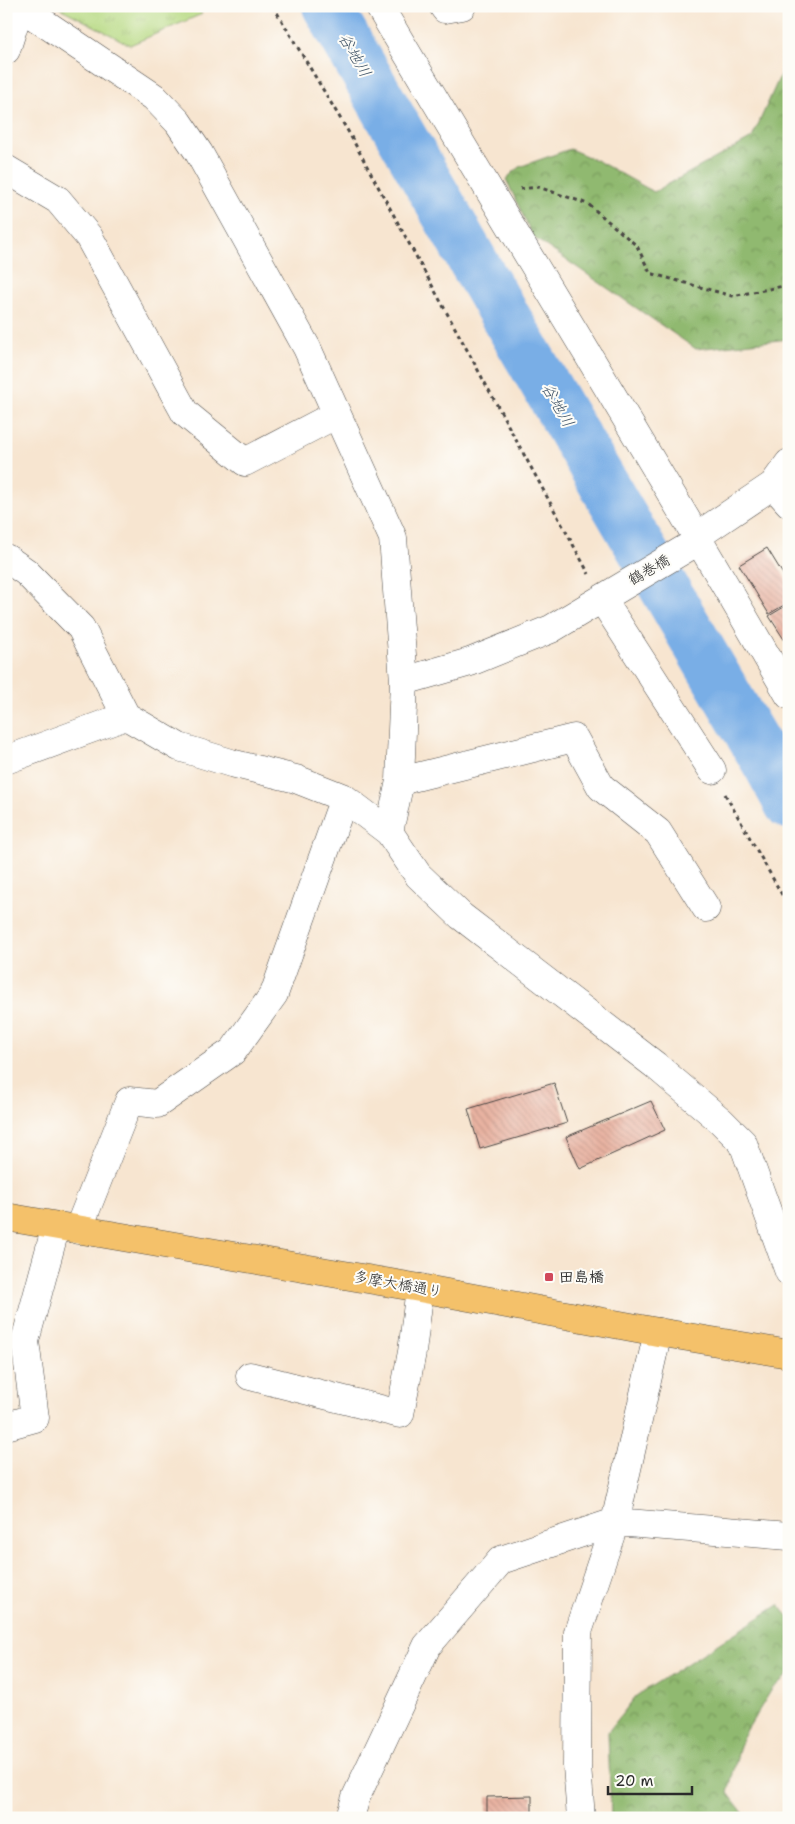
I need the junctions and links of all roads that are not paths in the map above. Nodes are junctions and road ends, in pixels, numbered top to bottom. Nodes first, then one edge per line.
1 (20, 6) edge
2 (379, 6) edge
3 (443, 6) edge
4 (462, 6) edge
5 (6, 50) edge
6 (6, 169) edge
7 (337, 414) junction
8 (789, 463) edge
9 (781, 494) edge
10 (696, 541) junction
11 (6, 558) edge
12 (605, 596) junction
13 (404, 681) junction
14 (789, 695) edge
15 (126, 716) junction
16 (6, 760) edge
17 (712, 770) road end
18 (400, 781) junction
19 (344, 798) junction
20 (389, 832) junction
21 (706, 908) dead end
22 (6, 1217) edge
23 (67, 1228) junction
24 (789, 1272) edge
25 (420, 1288) junction
26 (658, 1332) junction
27 (789, 1354) edge
28 (250, 1376) dead end
29 (6, 1426) edge
30 (615, 1522) junction
31 (789, 1536) edge
32 (350, 1818) edge
33 (581, 1818) edge

1 - 5 street
1 - 7 street
2 - 10 street
3 - 4 street
6 - 7 street
7 - 13 street
8 - 9 street, 鶴巻橋
9 - 10 street, 鶴巻橋
10 - 12 street, 鶴巻橋
10 - 14 street
11 - 15 street
12 - 13 street, 鶴巻橋
12 - 17 street
13 - 18 street
15 - 16 street
15 - 19 street
18 - 20 street
18 - 21 street
19 - 20 street
19 - 23 street
20 - 24 street
22 - 23 main road, 多摩大橋通り
23 - 25 main road, 多摩大橋通り
23 - 29 street
25 - 26 main road, 多摩大橋通り
25 - 28 street
26 - 27 main road, 多摩大橋通り
26 - 30 street
30 - 31 street
30 - 32 street
30 - 33 street

